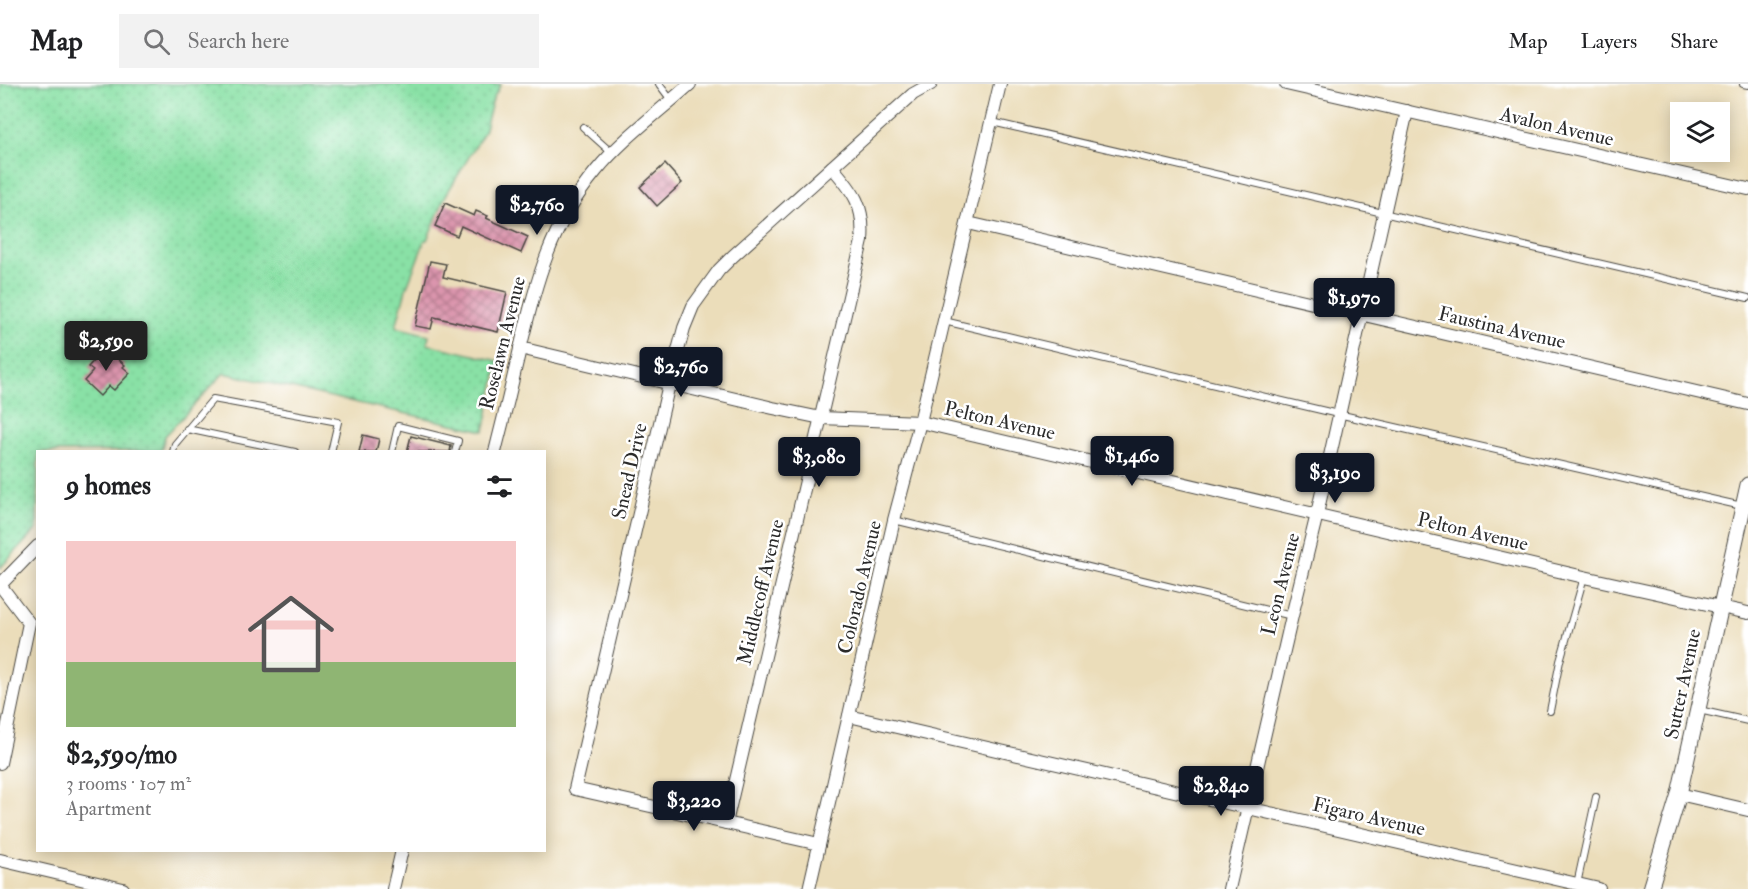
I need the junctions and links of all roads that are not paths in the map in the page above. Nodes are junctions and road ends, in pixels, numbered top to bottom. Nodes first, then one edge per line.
1 (659, 84) edge
2 (690, 84) edge
3 (931, 84) edge
4 (1286, 84) edge
5 (1743, 84) edge
6 (997, 85) edge
7 (1748, 85) edge
8 (672, 100) junction
9 (1407, 111) junction
10 (992, 123) junction
11 (583, 126) dead end
12 (612, 154) junction
13 (832, 167) junction
14 (530, 189) dead end
15 (1748, 189) edge
16 (566, 212) junction
17 (1384, 214) junction
18 (968, 223) junction
19 (1748, 298) edge
20 (1361, 315) junction
21 (944, 321) junction
22 (520, 348) junction
23 (669, 384) junction
24 (1748, 404) edge
25 (1338, 414) junction
26 (820, 418) junction
27 (920, 422) junction
28 (187, 429) junction
29 (174, 450) edge
30 (286, 450) edge
31 (331, 450) edge
32 (392, 450) edge
33 (456, 450) edge
34 (495, 450) edge
35 (1748, 485) edge
36 (1743, 507) junction
37 (1317, 514) junction
38 (894, 520) junction
39 (36, 548) edge
40 (1584, 577) junction
41 (0, 585) edge
42 (1720, 608) junction
43 (1748, 613) edge
44 (1292, 616) junction
45 (1698, 710) junction
46 (1550, 711) dead end
47 (849, 716) junction
48 (1748, 721) edge
49 (0, 761) edge
50 (1679, 794) junction
51 (1596, 797) dead end
52 (1248, 808) junction
53 (1748, 810) edge
54 (726, 823) junction
55 (819, 844) junction
56 (402, 852) edge
57 (0, 860) edge
58 (1577, 884) junction
59 (123, 889) edge
60 (393, 889) edge
61 (809, 889) edge
62 (1229, 889) edge
63 (1599, 889) edge
64 (1650, 889) edge

1 - 8 lane
2 - 8 street, Roselawn Avenue
3 - 13 street, Snead Drive
4 - 9 street, Avalon Avenue
5 - 7 lane
6 - 10 street, Colorado Avenue
8 - 12 street, Roselawn Avenue
9 - 15 street, Avalon Avenue
9 - 17 street, Leon Avenue
10 - 17 lane
10 - 18 street, Colorado Avenue
11 - 12 lane
12 - 16 street, Roselawn Avenue
13 - 23 street, Snead Drive
13 - 26 street, Middlecoff Avenue
14 - 16 lane
16 - 22 street, Roselawn Avenue
17 - 19 lane
17 - 20 street, Leon Avenue
18 - 20 street, Faustina Avenue
18 - 21 street, Colorado Avenue
20 - 24 street, Faustina Avenue
20 - 25 street, Leon Avenue
21 - 25 lane
21 - 27 street, Colorado Avenue
22 - 23 street, Pelton Avenue
22 - 34 street, Roselawn Avenue
23 - 26 street, Pelton Avenue
23 - 54 street, Snead Drive
25 - 36 lane
25 - 37 street, Leon Avenue
26 - 27 street, Pelton Avenue
26 - 54 street, Middlecoff Avenue
27 - 37 street, Pelton Avenue
27 - 38 street, Colorado Avenue
28 - 29 lane
28 - 30 lane
28 - 31 lane
32 - 33 lane
35 - 36 street, Sutter Avenue
36 - 42 street, Sutter Avenue
37 - 40 street, Pelton Avenue
37 - 44 street, Leon Avenue
38 - 44 lane
38 - 47 street, Colorado Avenue
39 - 41 street
40 - 42 street, Pelton Avenue
40 - 46 lane
41 - 49 street
42 - 43 street, Pelton Avenue
42 - 45 street, Sutter Avenue
44 - 52 street, Leon Avenue
45 - 48 lane
45 - 50 street, Sutter Avenue
47 - 52 street, Figaro Avenue
47 - 55 street, Colorado Avenue
50 - 53 street
50 - 64 street, Sutter Avenue
51 - 58 lane
52 - 58 street, Figaro Avenue
52 - 62 street, Leon Avenue
54 - 55 street
55 - 61 street, Colorado Avenue
56 - 60 street
57 - 59 street
58 - 63 street, Figaro Avenue

